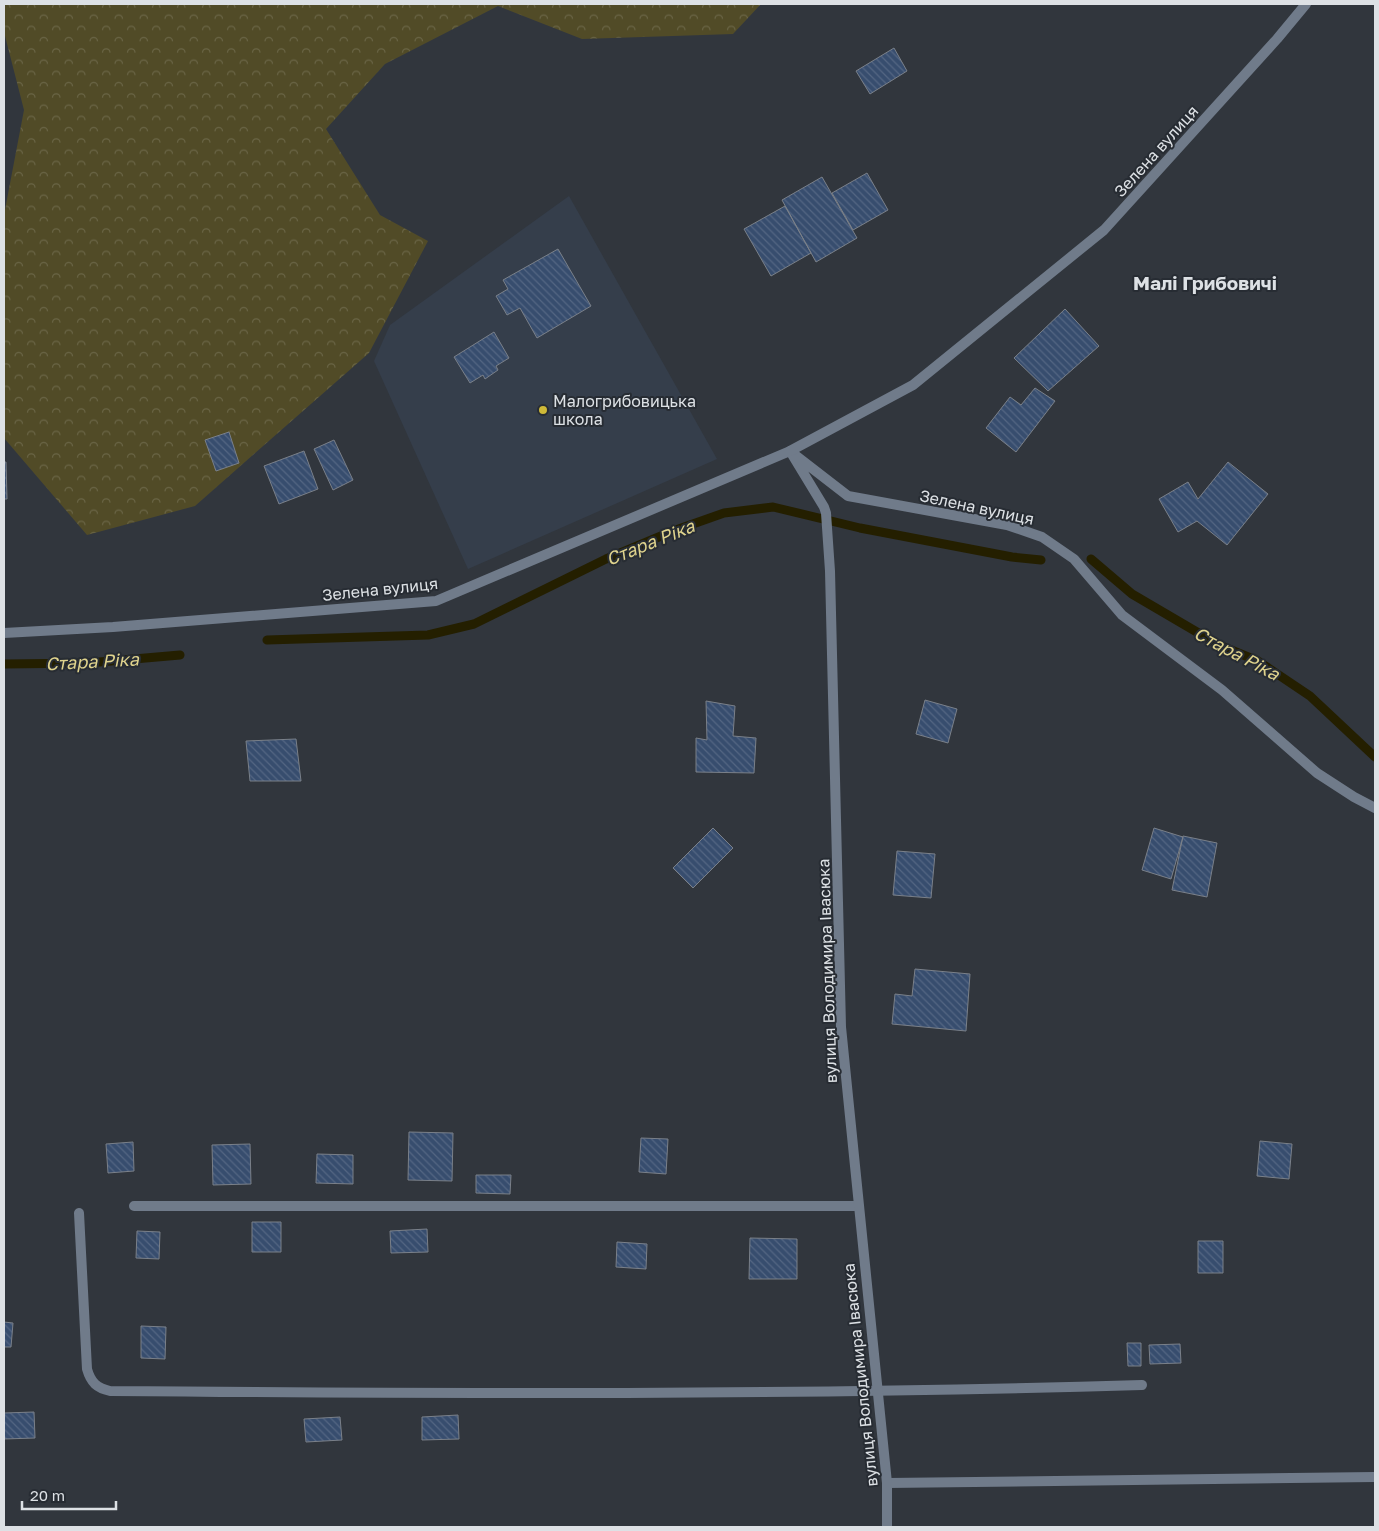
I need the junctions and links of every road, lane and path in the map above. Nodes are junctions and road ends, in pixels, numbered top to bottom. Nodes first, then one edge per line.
1 (1306, 4) edge
2 (790, 451) junction
3 (4, 633) edge
4 (1375, 808) edge
5 (134, 1206) dead end
6 (858, 1206) junction
7 (79, 1213) dead end
8 (1142, 1385) dead end
9 (877, 1392) junction
10 (1375, 1478) edge
11 (887, 1483) junction
12 (887, 1527) edge

1 - 2 street, Зелена вулиця
2 - 3 street, Зелена вулиця
2 - 4 street, Зелена вулиця
2 - 6 street, вулиця Володимира Івасюка
5 - 6 street
6 - 9 street, вулиця Володимира Івасюка
7 - 9 street
8 - 9 street
9 - 11 street, вулиця Володимира Івасюка
10 - 11 street
11 - 12 street, вулиця Володимира Івасюка

